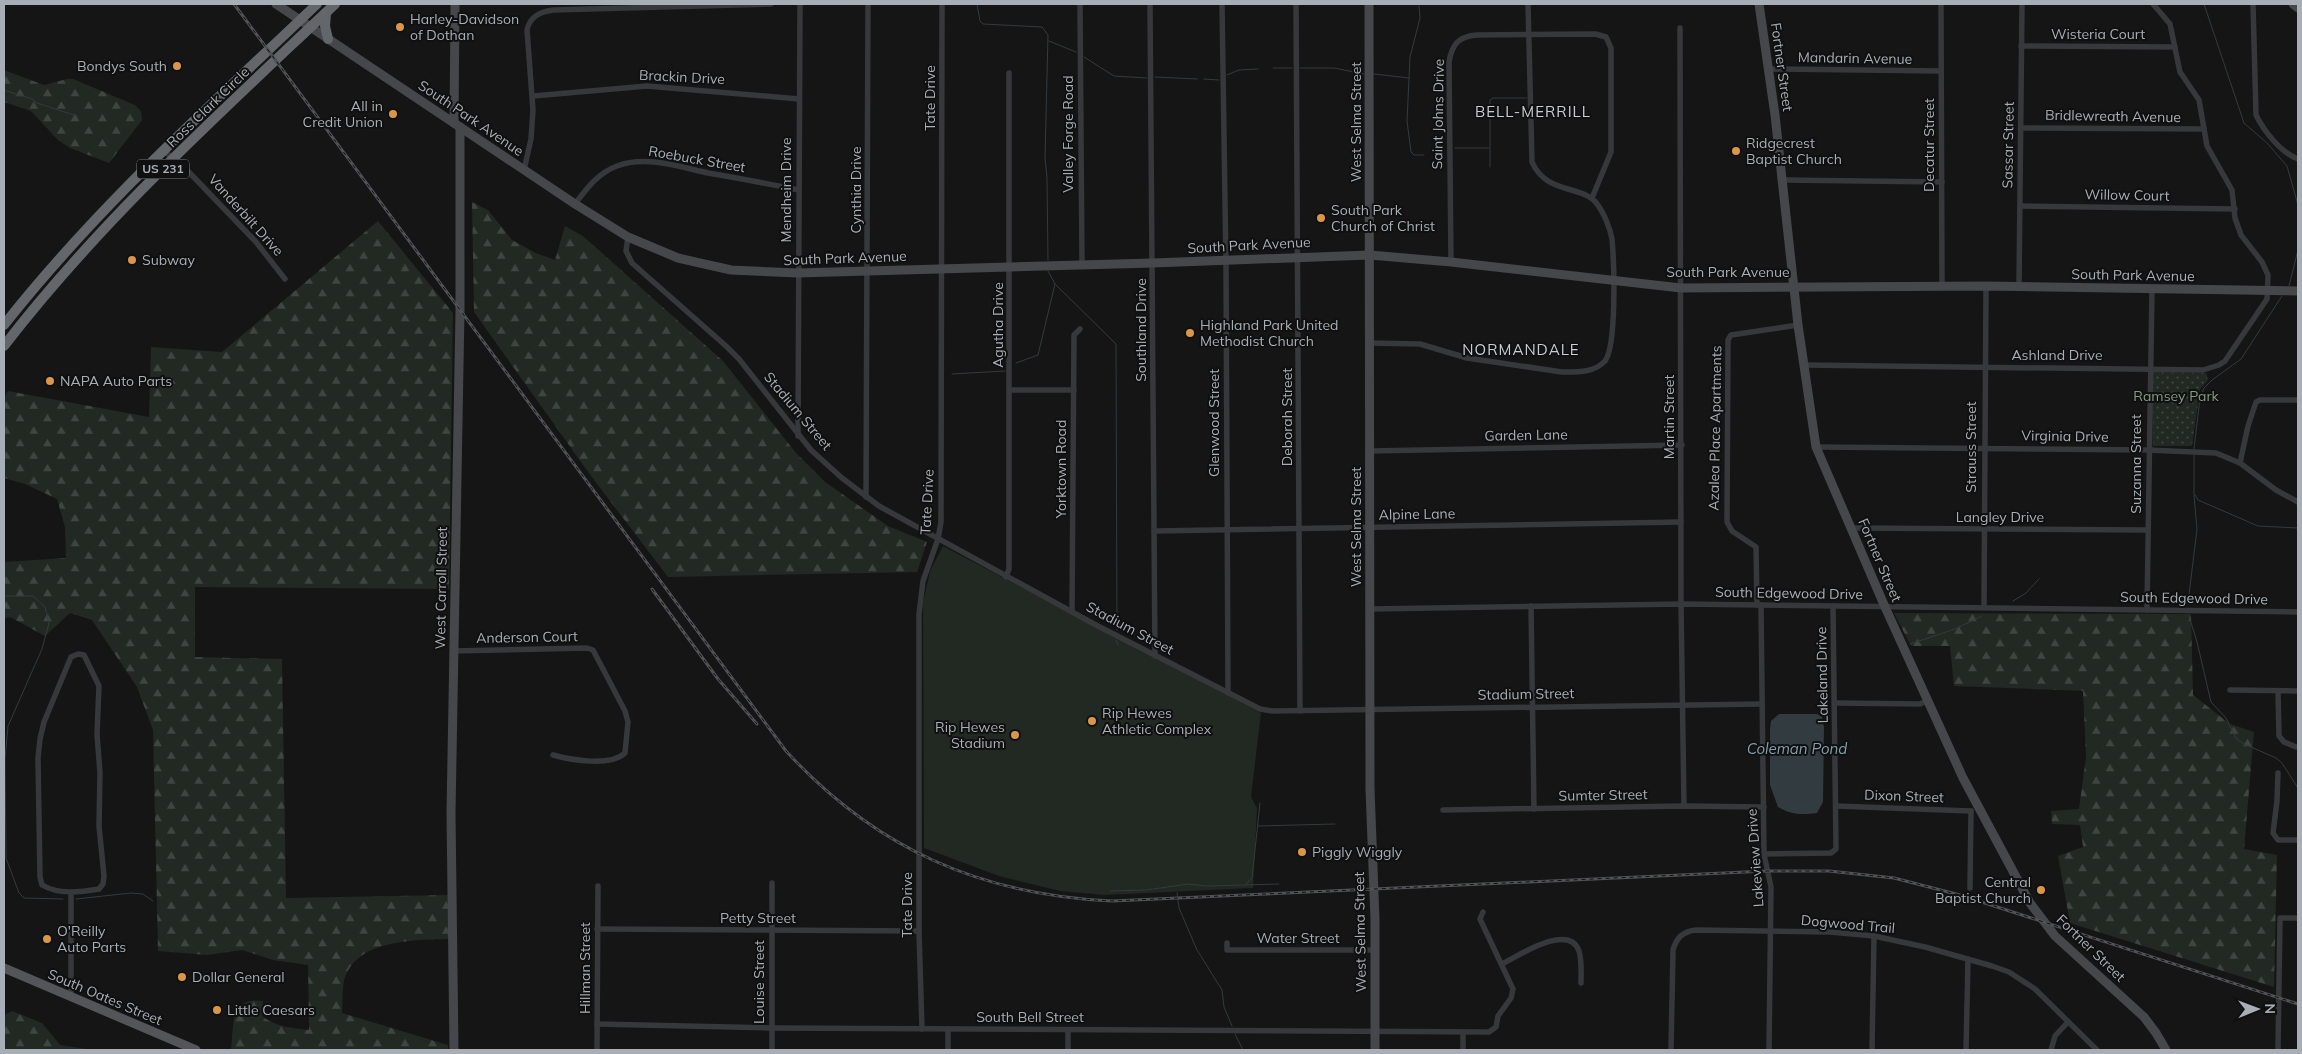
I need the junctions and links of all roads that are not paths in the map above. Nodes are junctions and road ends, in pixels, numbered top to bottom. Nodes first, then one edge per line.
1 (276, 4) edge
2 (317, 4) edge
3 (336, 4) edge
4 (455, 4) edge
5 (771, 4) edge
6 (800, 4) edge
7 (868, 4) edge
8 (942, 4) edge
9 (1080, 4) edge
10 (1150, 4) edge
11 (1222, 4) edge
12 (1296, 4) edge
13 (1369, 4) edge
14 (1528, 4) edge
15 (1759, 4) edge
16 (1941, 4) edge
17 (2022, 4) edge
18 (2152, 4) edge
19 (2253, 4) edge
20 (2293, 4) edge
21 (2298, 8) edge
22 (326, 13) junction
23 (301, 20) junction
24 (311, 27) junction
25 (1680, 28) dead end
26 (1529, 34) junction
27 (328, 39) junction
28 (2021, 46) junction
29 (2174, 47) junction
30 (1769, 70) junction
31 (1941, 71) junction
32 (1009, 73) dead end
33 (533, 96) junction
34 (799, 99) junction
35 (457, 125) junction
36 (2020, 128) junction
37 (2204, 130) junction
38 (164, 151) junction
39 (2298, 159) edge
40 (172, 160) junction
41 (524, 170) junction
42 (1782, 180) junction
43 (1942, 182) junction
44 (799, 190) junction
45 (1592, 198) junction
46 (575, 204) junction
47 (2020, 206) junction
48 (2235, 209) junction
49 (101, 213) junction
50 (110, 221) junction
51 (628, 237) junction
52 (1370, 255) junction
53 (1298, 256) junction
54 (58, 260) junction
55 (1226, 260) junction
56 (1450, 262) junction
57 (1153, 263) junction
58 (1082, 265) junction
59 (1010, 266) junction
60 (68, 268) junction
61 (942, 269) junction
62 (868, 271) junction
63 (798, 273) junction
64 (284, 279) dead end
65 (1612, 280) junction
66 (1942, 286) junction
67 (1986, 286) junction
68 (1794, 287) junction
69 (2019, 287) junction
70 (1681, 288) junction
71 (2152, 288) junction
72 (2269, 291) junction
73 (2298, 291) edge
74 (4, 325) edge
75 (1798, 326) junction
76 (1080, 329) dead end
77 (1370, 343) junction
78 (4, 346) edge
79 (1804, 365) junction
80 (1984, 368) junction
81 (2150, 369) junction
82 (1010, 390) junction
83 (1074, 390) junction
84 (2298, 400) edge
85 (798, 436) junction
86 (1682, 445) junction
87 (1816, 447) junction
88 (1984, 448) junction
89 (1370, 450) junction
90 (2148, 450) junction
91 (2240, 463) junction
92 (866, 497) junction
93 (2298, 502) edge
94 (1681, 522) junction
95 (1369, 527) junction
96 (1852, 528) junction
97 (1300, 529) junction
98 (1983, 529) junction
99 (1227, 530) junction
100 (2148, 530) junction
101 (1154, 531) junction
102 (938, 539) junction
103 (1006, 577) junction
104 (1681, 604) junction
105 (1759, 605) junction
106 (1531, 606) junction
107 (1833, 606) junction
108 (1885, 607) junction
109 (1984, 607) junction
110 (1370, 609) junction
111 (2147, 610) junction
112 (1072, 612) junction
113 (2298, 612) edge
114 (453, 650) junction
115 (1155, 656) junction
116 (2230, 690) dead end
117 (2278, 690) junction
118 (2298, 691) edge
119 (1228, 693) junction
120 (1928, 700) junction
121 (1835, 703) junction
122 (1683, 704) junction
123 (1761, 704) junction
124 (1532, 706) junction
125 (1370, 709) junction
126 (1300, 711) junction
127 (2296, 747) dead end
128 (553, 755) dead end
129 (2278, 773) dead end
130 (1684, 806) junction
131 (1836, 806) junction
132 (1764, 807) junction
133 (1974, 808) junction
134 (1534, 809) junction
135 (1443, 810) dead end
136 (2298, 840) edge
137 (1764, 854) junction
138 (772, 883) dead end
139 (598, 886) dead end
140 (1970, 888) dead end
141 (70, 892) junction
142 (1483, 912) dead end
143 (2298, 918) edge
144 (597, 929) junction
145 (772, 931) junction
146 (919, 931) junction
147 (1771, 931) junction
148 (1874, 936) junction
149 (1227, 943) dead end
150 (1375, 950) junction
151 (1968, 959) junction
152 (1502, 964) junction
153 (4, 968) edge
154 (1581, 983) dead end
155 (71, 998) junction
156 (2068, 1022) junction
157 (597, 1024) junction
158 (772, 1028) junction
159 (922, 1029) junction
160 (948, 1029) junction
161 (1068, 1030) junction
162 (1375, 1031) junction
163 (1463, 1032) junction
164 (192, 1049) edge
165 (454, 1050) edge
166 (597, 1050) edge
167 (772, 1050) edge
168 (948, 1050) edge
169 (1068, 1050) edge
170 (1375, 1050) edge
171 (1463, 1050) edge
172 (1671, 1050) edge
173 (1769, 1050) edge
174 (1872, 1050) edge
175 (1966, 1050) edge
176 (2051, 1050) edge
177 (2097, 1050) edge
178 (2166, 1050) edge
179 (2278, 1050) edge

1 - 23 street, South Park Avenue
2 - 23 highway, Ross Clark Circle / US 231
3 - 22 highway, Ross Clark Circle / US 231
4 - 35 street, West Carroll Street
5 - 33 street
6 - 34 street, Mendheim Drive
7 - 62 street, Cynthia Drive
8 - 61 street, Tate Drive
9 - 58 street, Valley Forge Road
10 - 57 street, Southland Drive
11 - 55 street, Glenwood Street
12 - 53 street, Deborah Street
13 - 52 street, West Selma Street
14 - 26 street
15 - 30 street, Fortner Street
16 - 31 street, Decatur Street
17 - 28 street, Sassar Street
18 - 29 street
19 - 39 street
20 - 21 street
22 - 24 highway, Ross Clark Circle / US 231
22 - 27 highway
23 - 24 street, South Park Avenue
23 - 38 highway, Ross Clark Circle / US 231
24 - 27 street, South Park Avenue
24 - 40 highway, Ross Clark Circle / US 231
25 - 70 street, Martin Street
26 - 45 street
26 - 45 street
26 - 56 street, Saint Johns Drive
27 - 35 street, South Park Avenue
28 - 29 street, Wisteria Court
28 - 36 street, Sassar Street
29 - 37 street
30 - 31 street, Mandarin Avenue
30 - 42 street, Fortner Street
31 - 43 street, Decatur Street
32 - 59 street, Agutha Drive
33 - 34 street, Brackin Drive
33 - 41 street
34 - 44 street, Mendheim Drive
35 - 41 street, South Park Avenue
35 - 114 street, West Carroll Street
36 - 37 street, Bridlewreath Avenue
36 - 47 street, Sassar Street
37 - 48 street
38 - 40 street, Vanderbilt Drive
38 - 49 highway, Ross Clark Circle / US 231
40 - 50 highway, Ross Clark Circle / US 231
40 - 64 street, Vanderbilt Drive
41 - 46 street, South Park Avenue
42 - 43 street
42 - 68 street, Fortner Street
43 - 66 street, Decatur Street
44 - 46 street, Roebuck Street
44 - 63 street, Mendheim Drive
45 - 65 street
46 - 51 street, South Park Avenue
47 - 48 street, Willow Court
47 - 69 street, Sassar Street
48 - 72 street
49 - 50 highway
49 - 54 highway, Ross Clark Circle / US 231
50 - 60 highway, Ross Clark Circle / US 231
51 - 63 street, South Park Avenue
51 - 85 street, Stadium Street
52 - 53 street, South Park Avenue
52 - 56 street, South Park Avenue
52 - 77 street, West Selma Street
53 - 55 street, South Park Avenue
53 - 97 street, Deborah Street
54 - 60 highway
54 - 74 highway, Ross Clark Circle / US 231
55 - 57 street, South Park Avenue
55 - 99 street, Glenwood Street
56 - 65 street, South Park Avenue
57 - 58 street, South Park Avenue
57 - 101 street, Southland Drive
58 - 59 street, South Park Avenue
59 - 61 street, South Park Avenue
59 - 82 street, Agutha Drive
60 - 78 highway, Ross Clark Circle / US 231
61 - 62 street, South Park Avenue
61 - 102 street, Tate Drive
62 - 63 street, South Park Avenue
62 - 92 street, Cynthia Drive
63 - 85 street, Mendheim Drive
65 - 70 street, South Park Avenue
65 - 77 street
66 - 67 street, South Park Avenue
66 - 68 street, South Park Avenue
67 - 69 street, South Park Avenue
67 - 80 street, Strauss Street
68 - 70 street, South Park Avenue
68 - 75 street, Fortner Street
69 - 71 street, South Park Avenue
70 - 86 street, Martin Street
71 - 72 street, South Park Avenue
71 - 81 street, Suzanna Street
72 - 73 street, South Park Avenue
72 - 81 street, Ashland Drive
75 - 79 street, Fortner Street
75 - 105 street, Azalea Place Apartments
76 - 83 street, Yorktown Road
77 - 89 street, West Selma Street
79 - 80 street, Ashland Drive
79 - 87 street, Fortner Street
80 - 81 street, Ashland Drive
80 - 88 street, Strauss Street
81 - 90 street, Suzanna Street
82 - 83 street
82 - 103 street, Agutha Drive
83 - 112 street, Yorktown Road
84 - 91 street
85 - 92 street, Stadium Street
86 - 89 street, Garden Lane
86 - 94 street, Martin Street
87 - 88 street, Virginia Drive
87 - 96 street, Fortner Street
88 - 90 street, Virginia Drive
88 - 98 street, Strauss Street
89 - 95 street, West Selma Street
90 - 91 street, Virginia Drive
90 - 100 street, Suzanna Street
91 - 93 street, Virginia Drive
92 - 102 street, Stadium Street
94 - 95 street, Alpine Lane
94 - 104 street, Martin Street
95 - 97 street, Alpine Lane
95 - 110 street, West Selma Street
96 - 98 street, Langley Drive
96 - 108 street, Fortner Street
97 - 99 street, Alpine Lane
97 - 126 street, Deborah Street
98 - 100 street, Langley Drive
98 - 109 street, Strauss Street
99 - 101 street, Alpine Lane
99 - 119 street, Glenwood Street
100 - 111 street, Suzanna Street
101 - 115 street, Southland Drive
102 - 103 street, Stadium Street
102 - 146 street, Tate Drive
103 - 112 street, Stadium Street
104 - 105 street, South Edgewood Drive
104 - 106 street, South Edgewood Drive
104 - 122 street, Martin Street
105 - 107 street, South Edgewood Drive
105 - 123 street, Lakeview Drive
106 - 110 street, South Edgewood Drive
106 - 124 street
107 - 108 street, South Edgewood Drive
107 - 121 street, Lakeland Drive
108 - 109 street, South Edgewood Drive
108 - 120 street, Fortner Street
109 - 111 street, South Edgewood Drive
110 - 125 street, West Selma Street
111 - 113 street, South Edgewood Drive
112 - 115 street, Stadium Street
114 - 128 street, Anderson Court
114 - 165 street, West Carroll Street
115 - 119 street, Stadium Street
116 - 117 street
117 - 118 street
117 - 127 street
119 - 126 street, Stadium Street
120 - 121 street
120 - 133 street, Fortner Street
121 - 131 street, Lakeland Drive
122 - 123 street, Stadium Street
122 - 124 street, Stadium Street
122 - 130 street, Martin Street
123 - 132 street, Lakeview Drive
124 - 125 street, Stadium Street
124 - 134 street
125 - 126 street, Stadium Street
125 - 150 street, West Selma Street
129 - 136 street
130 - 132 street, Sumter Street
130 - 134 street, Sumter Street
131 - 133 street, Dixon Street
131 - 137 street, Lakeland Drive
132 - 137 street, Lakeview Drive
133 - 140 street
133 - 178 street, Fortner Street
134 - 135 street, Sumter Street
137 - 147 street, Lakeview Drive
138 - 145 street, Louise Street
139 - 144 street, Hillman Street
141 - 141 street
141 - 155 street
142 - 152 street
143 - 179 street
144 - 145 street, Petty Street
144 - 157 street, Hillman Street
145 - 146 street, Petty Street
145 - 158 street, Louise Street
146 - 159 street, Tate Drive
147 - 148 street, Dogwood Trail
147 - 172 street, Dogwood Trail
147 - 173 street, Lakeview Drive
148 - 151 street, Dogwood Trail
148 - 174 street
149 - 150 street, Water Street
150 - 162 street, West Selma Street
151 - 156 street, Dogwood Trail
151 - 175 street
152 - 154 street
152 - 163 street, South Bell Street
153 - 155 main road, South Oates Street
155 - 164 main road, South Oates Street
156 - 176 street
156 - 177 street, Dogwood Trail
157 - 158 street, South Bell Street
157 - 166 street, Hillman Street
158 - 159 street, South Bell Street
158 - 167 street, Louise Street
159 - 160 street, South Bell Street
160 - 161 street, South Bell Street
160 - 168 street
161 - 162 street, South Bell Street
161 - 169 street
162 - 163 street, South Bell Street
162 - 170 street, West Selma Street
163 - 171 street

